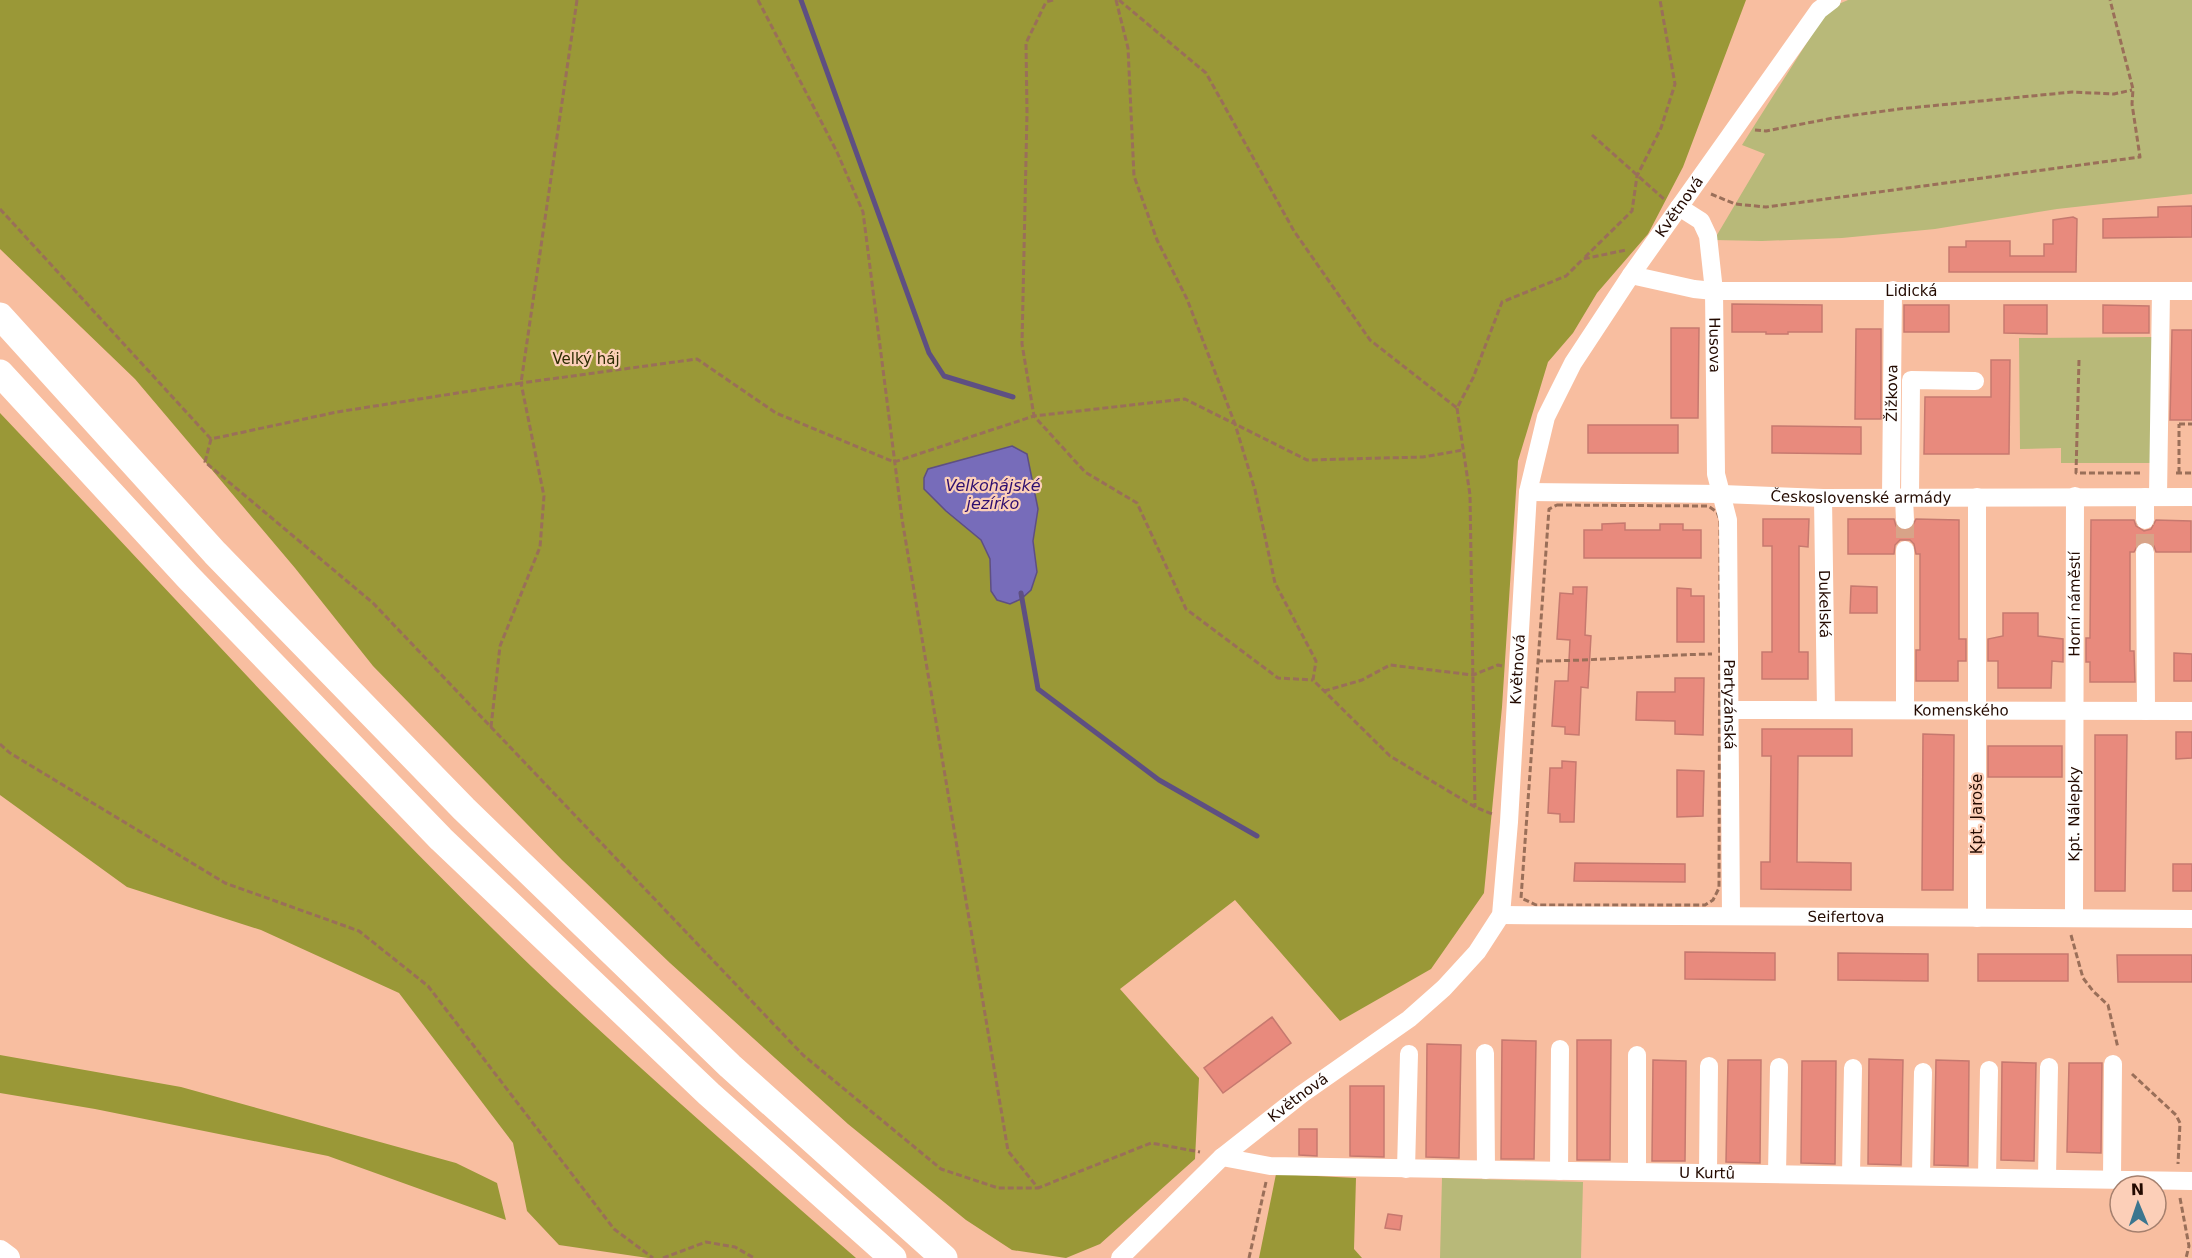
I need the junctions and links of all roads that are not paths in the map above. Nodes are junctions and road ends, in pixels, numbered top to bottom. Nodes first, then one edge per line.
1 (1823, 3) edge
2 (1678, 207) junction
3 (1631, 275) junction
4 (1893, 290) junction
5 (1714, 291) junction
6 (2161, 291) junction
7 (2192, 291) edge
8 (0, 316) edge
9 (0, 372) edge
10 (1975, 381) dead end
11 (1528, 492) junction
12 (1722, 494) junction
13 (2075, 496) junction
14 (1902, 497) junction
15 (1977, 497) junction
16 (2151, 497) junction
17 (2192, 497) edge
18 (1823, 498) junction
19 (1905, 520) tunnel mouth
20 (2145, 520) tunnel mouth
21 (1905, 550) tunnel mouth
22 (2145, 552) tunnel mouth
23 (1730, 710) junction
24 (1826, 710) junction
25 (1905, 710) junction
26 (1976, 710) junction
27 (2146, 711) junction
28 (2192, 711) edge
29 (2074, 712) junction
30 (1501, 915) junction
31 (1731, 915) junction
32 (1977, 918) junction
33 (2192, 919) edge
34 (2073, 926) junction
35 (1560, 1049) dead end
36 (1485, 1053) dead end
37 (1409, 1054) dead end
38 (1637, 1055) dead end
39 (2121, 1063) road end
40 (1709, 1066) dead end
41 (1779, 1067) dead end
42 (2049, 1067) dead end
43 (1853, 1068) dead end
44 (1989, 1070) dead end
45 (1923, 1072) dead end
46 (1222, 1157) junction
47 (1406, 1169) junction
48 (1486, 1170) junction
49 (1559, 1171) junction
50 (1637, 1172) junction
51 (1708, 1173) junction
52 (1777, 1173) junction
53 (1851, 1174) junction
54 (2112, 1174) edge
55 (1921, 1175) junction
56 (1987, 1176) junction
57 (2047, 1178) junction
58 (2108, 1178) edge
59 (2168, 1180) edge
60 (2184, 1180) edge
61 (0, 1252) edge
62 (8, 1258) edge
63 (893, 1258) edge
64 (944, 1258) edge
65 (1120, 1258) edge

1 - 2 street, Květnová
2 - 3 street, Květnová
2 - 5 street, Husova
3 - 5 street, Lidická
3 - 11 street, Květnová
4 - 5 street, Lidická
4 - 6 street, Lidická
4 - 14 street, Žižkova
5 - 12 street, Husova
6 - 7 street, Lidická
6 - 16 street
8 - 64 highway
9 - 63 highway
10 - 14 street, Žižkova
11 - 12 street, Československé armády
11 - 30 street, Květnová
12 - 18 street, Československé armády
12 - 23 street, Partyzánská
13 - 15 street, Československé armády
13 - 16 street, Československé armády
13 - 29 street, Horní náměstí
14 - 15 street, Československé armády
14 - 18 street, Československé armády
14 - 19 street
15 - 26 street
16 - 17 street, Československé armády
16 - 20 street
18 - 24 street, Dukelská
21 - 25 street
22 - 27 street
23 - 24 street, Komenského
23 - 31 street, Partyzánská
24 - 25 street, Komenského
25 - 26 street, Komenského
26 - 29 street, Komenského
26 - 32 street, Kpt. Jaroše
27 - 28 street, Komenského
27 - 29 street, Komenského
29 - 34 street, Kpt. Nálepky
30 - 31 street, Seifertova
30 - 46 street, Květnová
31 - 32 street, Seifertova
32 - 34 street, Seifertova
33 - 34 street, Seifertova
35 - 49 street
36 - 48 street
37 - 47 street
38 - 50 street
39 - 54 street
40 - 51 street
41 - 52 street
42 - 57 street
43 - 53 street
44 - 56 street
45 - 55 street
46 - 47 street, U Kurtů
46 - 65 street, Květnová
47 - 48 street, U Kurtů
48 - 49 street, U Kurtů
49 - 50 street, U Kurtů
50 - 51 street, U Kurtů
51 - 52 street, U Kurtů
52 - 53 street, U Kurtů
53 - 55 street, U Kurtů
55 - 56 street, U Kurtů
56 - 57 street, U Kurtů
57 - 58 street, U Kurtů
59 - 60 street, U Kurtů
61 - 62 main road

